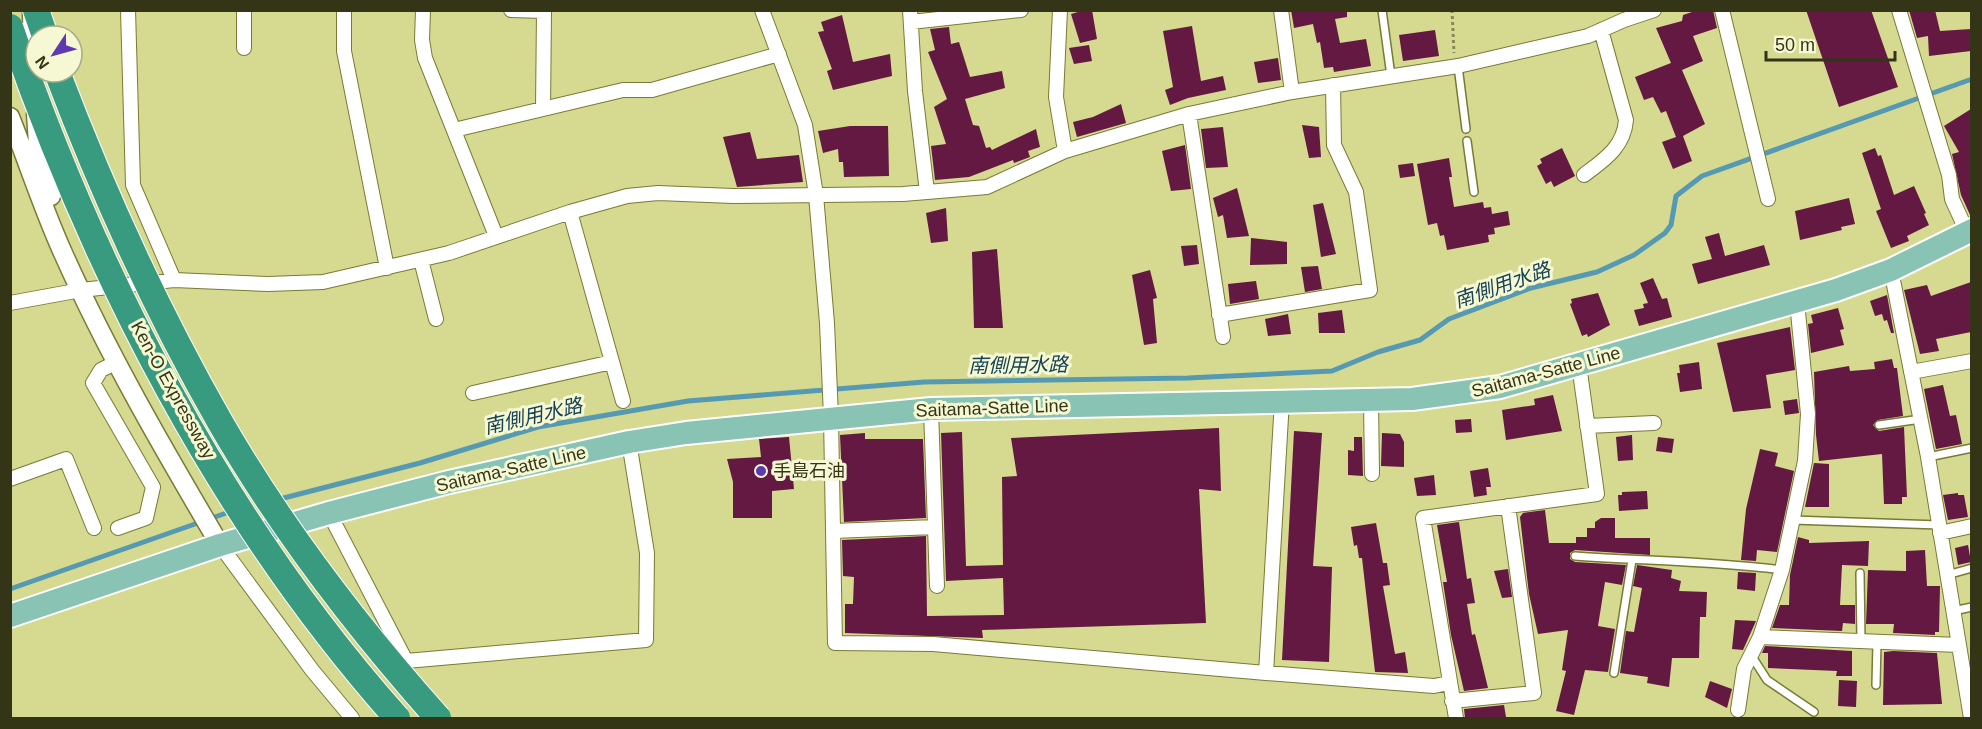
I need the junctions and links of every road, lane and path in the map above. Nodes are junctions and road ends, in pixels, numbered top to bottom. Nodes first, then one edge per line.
1 (32, 10) edge
2 (128, 10) edge
3 (244, 10) edge
4 (344, 10) edge
5 (423, 10) edge
6 (511, 10) edge
7 (762, 10) edge
8 (1021, 10) edge
9 (1060, 10) edge
10 (1281, 10) edge
11 (1382, 10) edge
12 (1452, 10) edge
13 (1654, 10) edge
14 (1722, 10) edge
15 (1899, 10) edge
16 (911, 16) edge
17 (10, 27) edge
18 (1601, 30) junction
19 (244, 48) dead end
20 (778, 54) junction
21 (1458, 66) junction
22 (1391, 77) junction
23 (62, 84) edge
24 (1333, 85) junction
25 (1292, 92) junction
26 (543, 109) junction
27 (1190, 114) junction
28 (10, 117) edge
29 (1466, 129) dead end
30 (454, 130) junction
31 (1467, 141) dead end
32 (1065, 151) junction
33 (1584, 175) dead end
34 (927, 192) junction
35 (1474, 192) dead end
36 (816, 195) junction
37 (1768, 199) dead end
38 (570, 212) junction
39 (1969, 231) edge
40 (496, 236) junction
41 (62, 252) junction
42 (421, 260) junction
43 (387, 268) junction
44 (1892, 270) junction
45 (174, 280) junction
46 (81, 290) junction
47 (1797, 302) junction
48 (10, 303) edge
49 (1220, 315) junction
50 (436, 319) dead end
51 (1223, 337) dead end
52 (1971, 361) edge
53 (117, 362) junction
54 (612, 362) junction
55 (1579, 365) junction
56 (1911, 372) junction
57 (473, 393) dead end
58 (1282, 400) junction
59 (1371, 400) junction
60 (623, 401) dead end
61 (931, 409) junction
62 (831, 417) junction
63 (1921, 419) junction
64 (1654, 423) dead end
65 (1879, 425) dead end
66 (1587, 426) junction
67 (629, 442) junction
68 (1971, 448) edge
69 (1928, 457) junction
70 (1372, 474) dead end
71 (10, 479) edge
72 (1508, 506) junction
73 (329, 513) junction
74 (1792, 520) junction
75 (1971, 526) edge
76 (935, 527) junction
77 (94, 528) dead end
78 (118, 528) dead end
79 (1939, 529) junction
80 (833, 531) junction
81 (220, 545) junction
82 (1575, 556) dead end
83 (1632, 560) junction
84 (1971, 568) edge
85 (1782, 570) junction
86 (1860, 573) dead end
87 (1947, 575) junction
88 (936, 586) dead end
89 (1971, 607) edge
90 (1953, 611) junction
91 (10, 616) edge
92 (1760, 637) junction
93 (1861, 641) junction
94 (1877, 642) junction
95 (1959, 645) junction
96 (1751, 655) junction
97 (1266, 673) junction
98 (1614, 673) dead end
99 (1968, 678) edge
100 (1449, 683) junction
101 (1876, 685) dead end
102 (1452, 701) junction
103 (1738, 710) dead end
104 (1814, 712) dead end
105 (352, 718) edge
106 (397, 718) edge
107 (438, 718) edge
108 (1456, 718) edge
109 (1971, 718) edge

1 - 41 street
2 - 45 street
3 - 19 street
4 - 43 street
5 - 30 street
6 - 26 street
7 - 20 street
8 - 16 street
9 - 32 street
10 - 25 street
11 - 22 lane
12 - 21 path
13 - 18 street
14 - 37 street
15 - 39 street
16 - 34 street
17 - 106 highway, Ken-O Expressway, bridge
18 - 21 street
18 - 33 street
20 - 26 street
20 - 36 street
21 - 22 street
21 - 29 lane
22 - 24 street
23 - 107 highway, Ken-O Expressway, bridge
24 - 25 street
24 - 49 street
25 - 27 street
26 - 30 street
27 - 32 street
27 - 49 street
28 - 41 street
30 - 40 street
31 - 35 lane
32 - 34 street
34 - 36 street
36 - 38 street
36 - 62 street
38 - 40 street
38 - 54 street
39 - 44 main road, Saitama-Satte Line
40 - 42 street
41 - 46 street
42 - 43 street
42 - 50 street
43 - 45 street
44 - 47 main road, Saitama-Satte Line
44 - 56 street
45 - 46 street
46 - 48 street
46 - 53 street
47 - 55 main road, Saitama-Satte Line
47 - 74 street
49 - 51 street
52 - 56 street
53 - 78 street
53 - 81 street
54 - 57 street
54 - 60 street
55 - 59 main road, Saitama-Satte Line
55 - 66 street
56 - 63 street
58 - 59 main road, Saitama-Satte Line
58 - 61 main road, Saitama-Satte Line
58 - 97 street
59 - 70 street
61 - 62 main road, Saitama-Satte Line
61 - 76 street
62 - 67 main road, Saitama-Satte Line
62 - 80 street
63 - 65 lane
63 - 69 street
64 - 66 street
66 - 72 street
67 - 73 main road, Saitama-Satte Line
67 - 73 street
68 - 69 lane
69 - 79 street
71 - 77 street
72 - 100 street
72 - 102 street
73 - 81 main road, Saitama-Satte Line
74 - 79 lane
74 - 85 street
75 - 79 street
76 - 80 street
76 - 88 street
79 - 87 street
80 - 97 street
81 - 91 main road, Saitama-Satte Line
81 - 105 street
82 - 83 lane
83 - 85 lane
83 - 98 lane
84 - 87 lane
85 - 92 street
86 - 93 lane
87 - 90 street
89 - 90 lane
90 - 95 street
92 - 93 street
92 - 96 street
93 - 94 street
94 - 95 street
94 - 101 lane
95 - 99 street
96 - 103 street
96 - 104 lane
97 - 100 street
99 - 109 street
100 - 102 street
102 - 108 street

